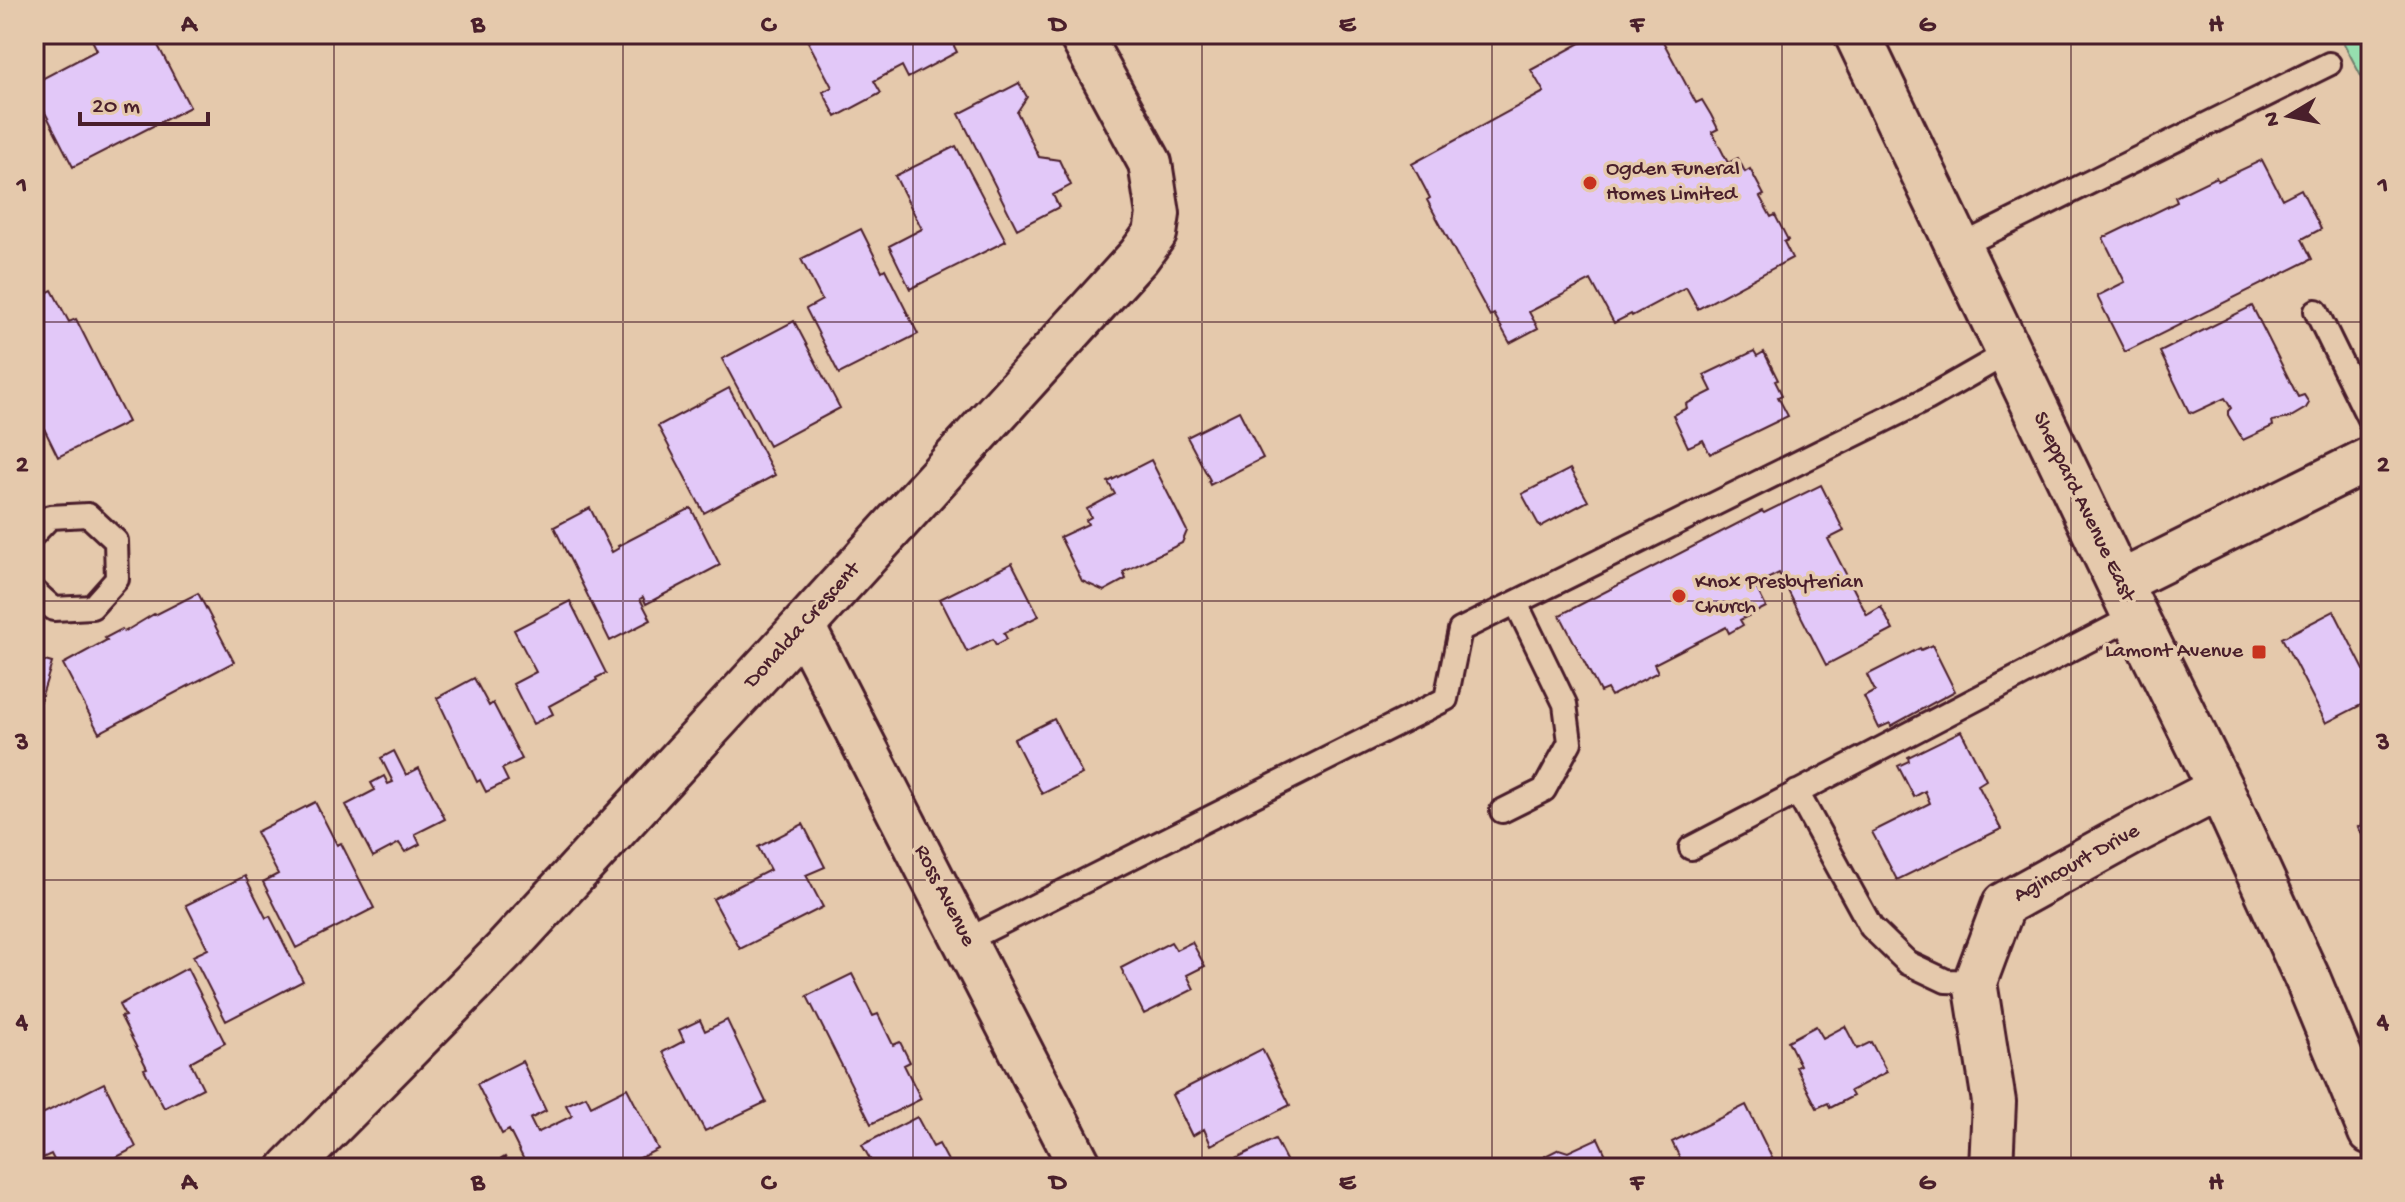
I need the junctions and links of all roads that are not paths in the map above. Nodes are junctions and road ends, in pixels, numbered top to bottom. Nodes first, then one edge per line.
1 (1080, 34) edge
2 (1857, 34) edge
3 (2329, 64) dead end
4 (1959, 247) junction
5 (2316, 311) dead end
6 (2009, 352) junction
7 (2371, 423) edge
8 (2371, 458) edge
9 (34, 534) edge
10 (34, 591) edge
11 (2127, 599) junction
12 (1516, 603) junction
13 (803, 626) junction
14 (2220, 788) junction
15 (1797, 792) junction
16 (1502, 811) dead end
17 (1691, 848) dead end
18 (967, 940) junction
19 (2308, 980) junction
20 (1975, 982) junction
21 (2371, 1083) edge
22 (2371, 1132) edge
23 (290, 1168) edge
24 (1081, 1168) edge
25 (1991, 1168) edge

1 - 13 street, Donalda Crescent
2 - 4 main road, Sheppard Avenue East
3 - 4 lane
4 - 6 main road, Sheppard Avenue East
5 - 7 lane
6 - 11 main road, Sheppard Avenue East
6 - 12 lane
8 - 11 street
9 - 10 lane
11 - 14 main road, Sheppard Avenue East
11 - 15 lane
12 - 16 lane
12 - 18 lane
13 - 18 street, Ross Avenue
13 - 23 street, Donalda Crescent
14 - 19 main road, Sheppard Avenue East
14 - 20 street, Agincourt Drive
15 - 17 lane
15 - 20 lane
18 - 24 street, Ross Avenue
19 - 21 main road, Sheppard Avenue East
19 - 22 main road, Sheppard Avenue East
20 - 25 street, Agincourt Drive

